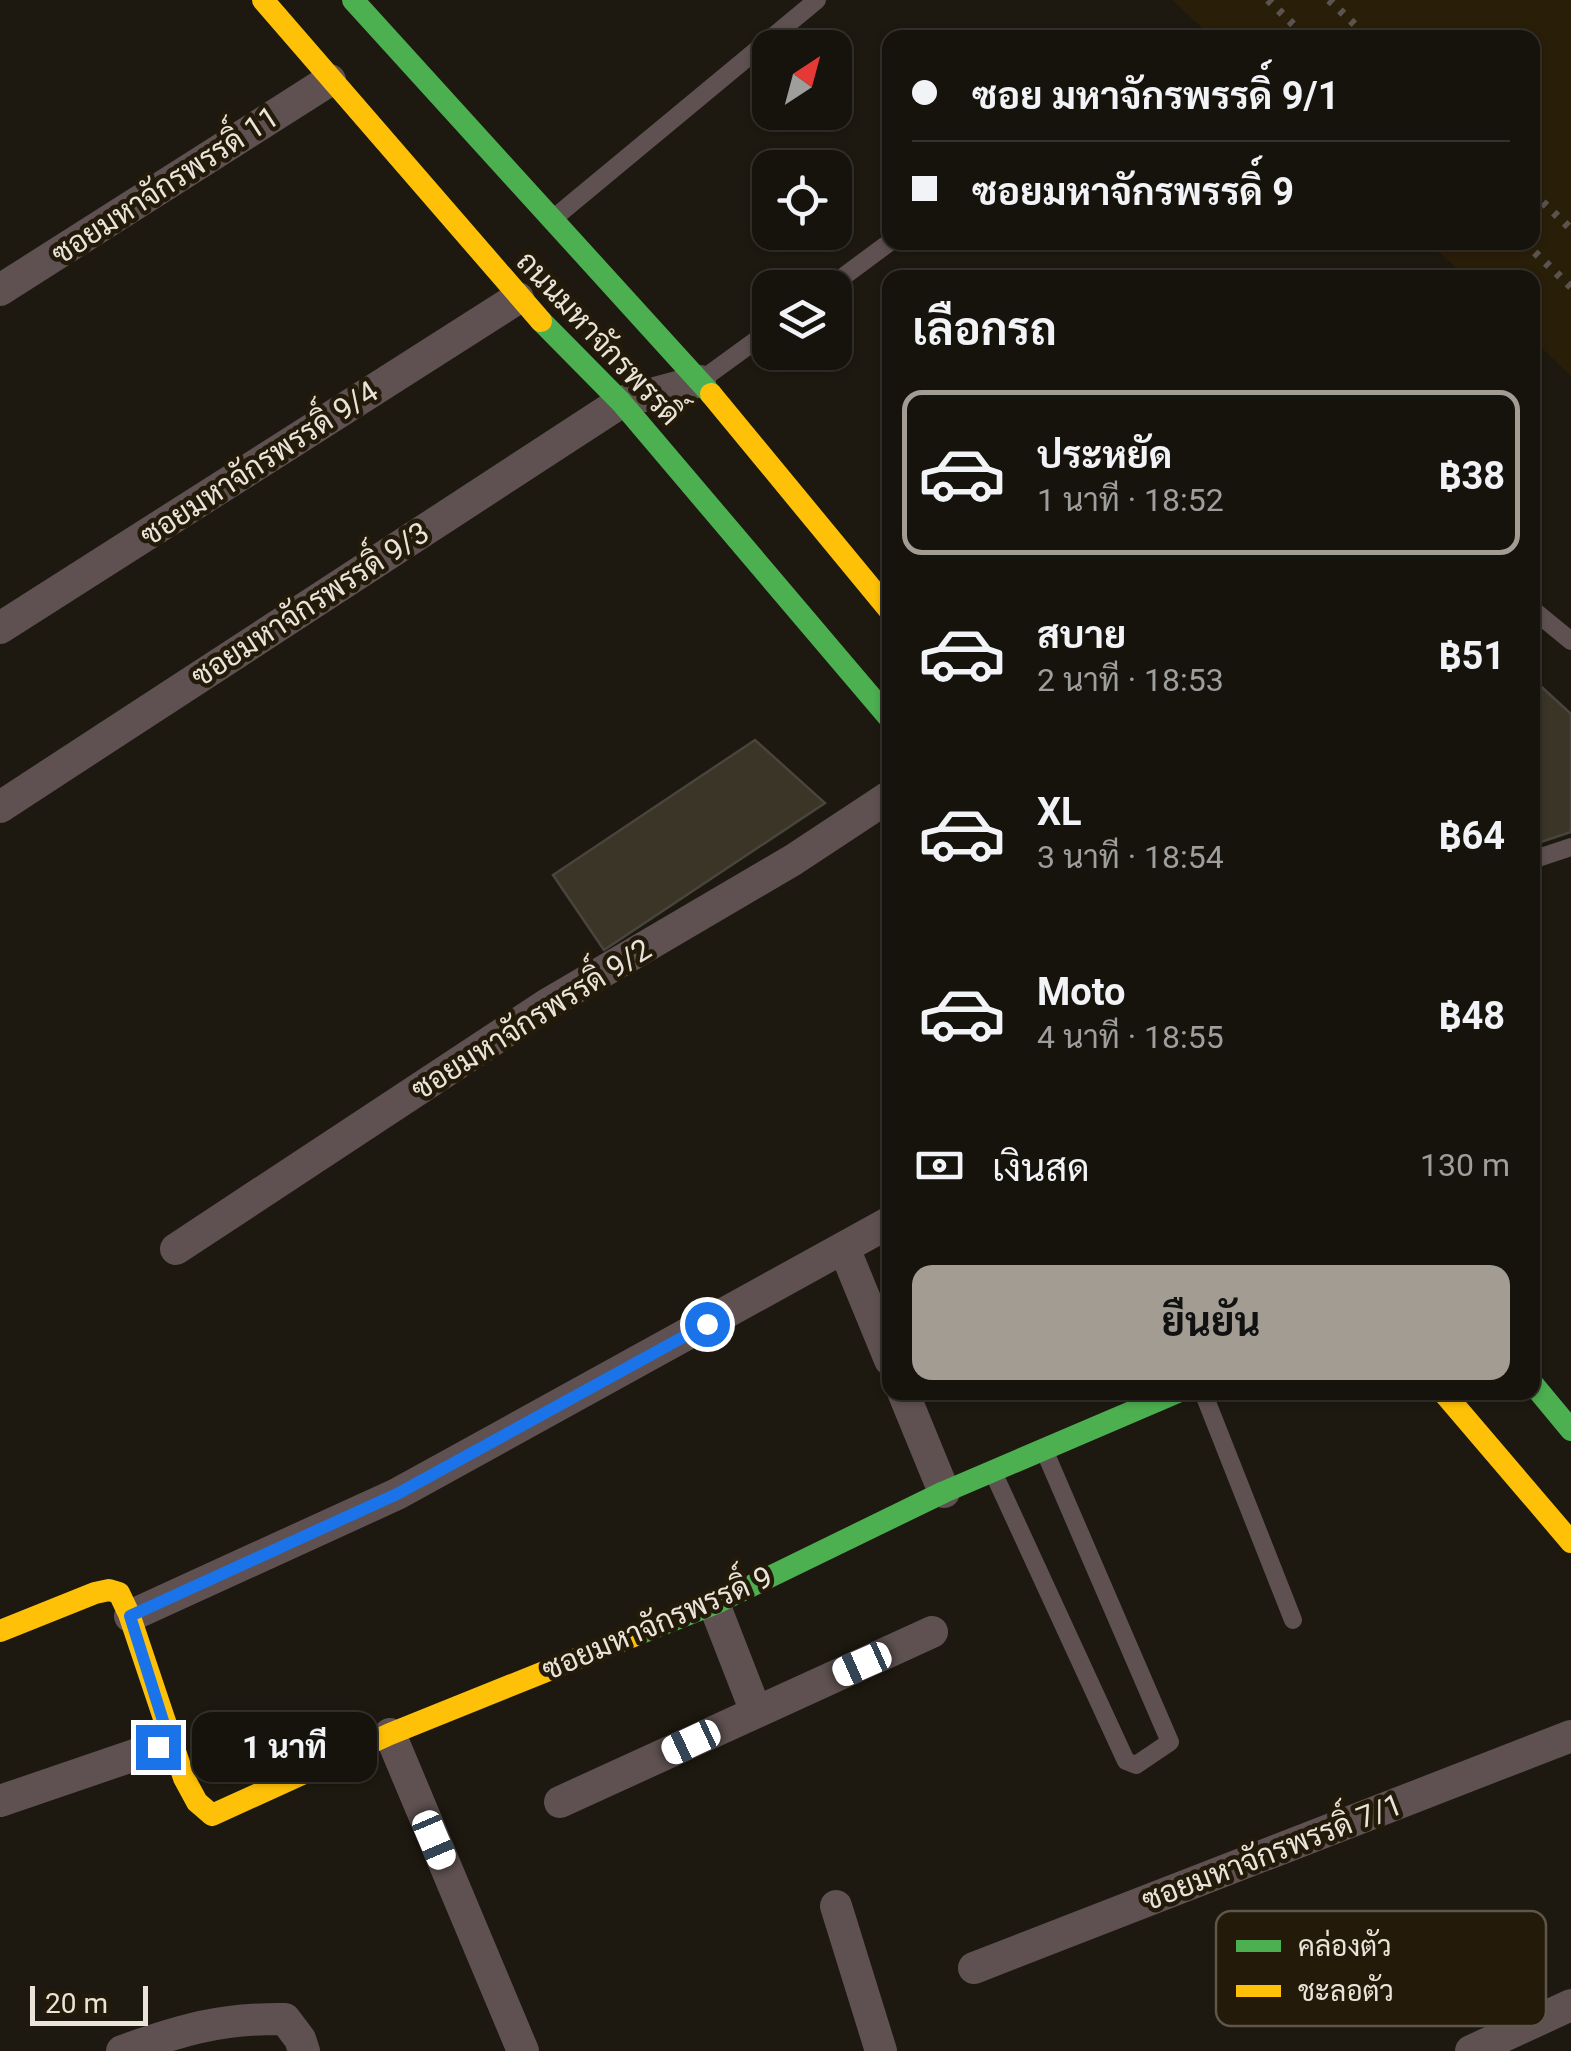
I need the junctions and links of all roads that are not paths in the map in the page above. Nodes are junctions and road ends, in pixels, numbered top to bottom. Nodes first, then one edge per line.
1 (262, 0) edge
2 (817, 0) edge
3 (357, 1) edge
4 (330, 80) junction
5 (554, 218) junction
6 (882, 248) edge
7 (852, 270) edge
8 (0, 290) edge
9 (518, 298) junction
10 (752, 343) edge
11 (700, 381) junction
12 (621, 402) junction
13 (882, 600) edge
14 (1540, 616) edge
15 (0, 628) edge
16 (1571, 641) edge
17 (882, 710) edge
18 (882, 801) edge
19 (0, 807) edge
20 (1571, 847) edge
21 (1540, 857) edge
22 (882, 1227) edge
23 (844, 1248) junction
24 (176, 1249) dead end
25 (882, 1341) edge
26 (1550, 1387) edge
27 (906, 1400) edge
28 (1160, 1400) edge
29 (1207, 1400) edge
30 (1450, 1400) edge
31 (1571, 1430) edge
32 (1044, 1451) junction
33 (994, 1472) junction
34 (944, 1492) junction
35 (1571, 1542) edge
36 (714, 1604) junction
37 (130, 1616) junction
38 (1293, 1620) dead end
39 (0, 1631) edge
40 (932, 1632) dead end
41 (756, 1712) junction
42 (390, 1734) junction
43 (1571, 1736) edge
44 (170, 1743) junction
45 (0, 1801) edge
46 (560, 1802) dead end
47 (836, 1906) dead end
48 (974, 1968) dead end
49 (1571, 2005) edge
50 (1546, 2016) edge
51 (1525, 2026) edge
52 (122, 2051) edge
53 (304, 2051) edge
54 (523, 2051) edge
55 (880, 2051) edge
56 (1471, 2051) edge

1 - 4 main road, ถนนมหาจักรพรรดิ์
2 - 5 lane
3 - 5 main road, ถนนมหาจักรพรรดิ์
4 - 8 street, ซอยมหาจักรพรรดิ์ 11
4 - 9 main road, ถนนมหาจักรพรรดิ์
5 - 11 main road, ถนนมหาจักรพรรดิ์
6 - 7 lane
9 - 12 main road, ถนนมหาจักรพรรดิ์
9 - 15 street, ซอยมหาจักรพรรดิ์ 9/4
10 - 11 lane
11 - 12 street, ซอยมหาจักรพรรดิ์ 9/3
11 - 13 main road, ถนนมหาจักรพรรดิ์
12 - 17 main road, ถนนมหาจักรพรรดิ์
12 - 19 street, ซอยมหาจักรพรรดิ์ 9/3
14 - 16 lane
18 - 24 street, ซอยมหาจักรพรรดิ์ 9/2
20 - 21 lane
22 - 23 street
23 - 25 street
23 - 37 street
26 - 31 main road
27 - 34 street
28 - 32 main road, ซอยมหาจักรพรรดิ์ 9
29 - 38 lane
30 - 35 main road
32 - 33 main road, ซอยมหาจักรพรรดิ์ 9
32 - 33 lane
33 - 34 main road, ซอยมหาจักรพรรดิ์ 9
34 - 36 main road, ซอยมหาจักรพรรดิ์ 9
36 - 41 street
36 - 42 main road, ซอยมหาจักรพรรดิ์ 9
37 - 39 main road
37 - 44 main road, ซอยมหาจักรพรรดิ์ 9
40 - 41 street
41 - 46 street
42 - 44 main road, ซอยมหาจักรพรรดิ์ 9
42 - 54 street
43 - 48 street, ซอยมหาจักรพรรดิ์ 7/1
44 - 45 street
47 - 55 street
49 - 50 street
51 - 56 street
52 - 53 street

